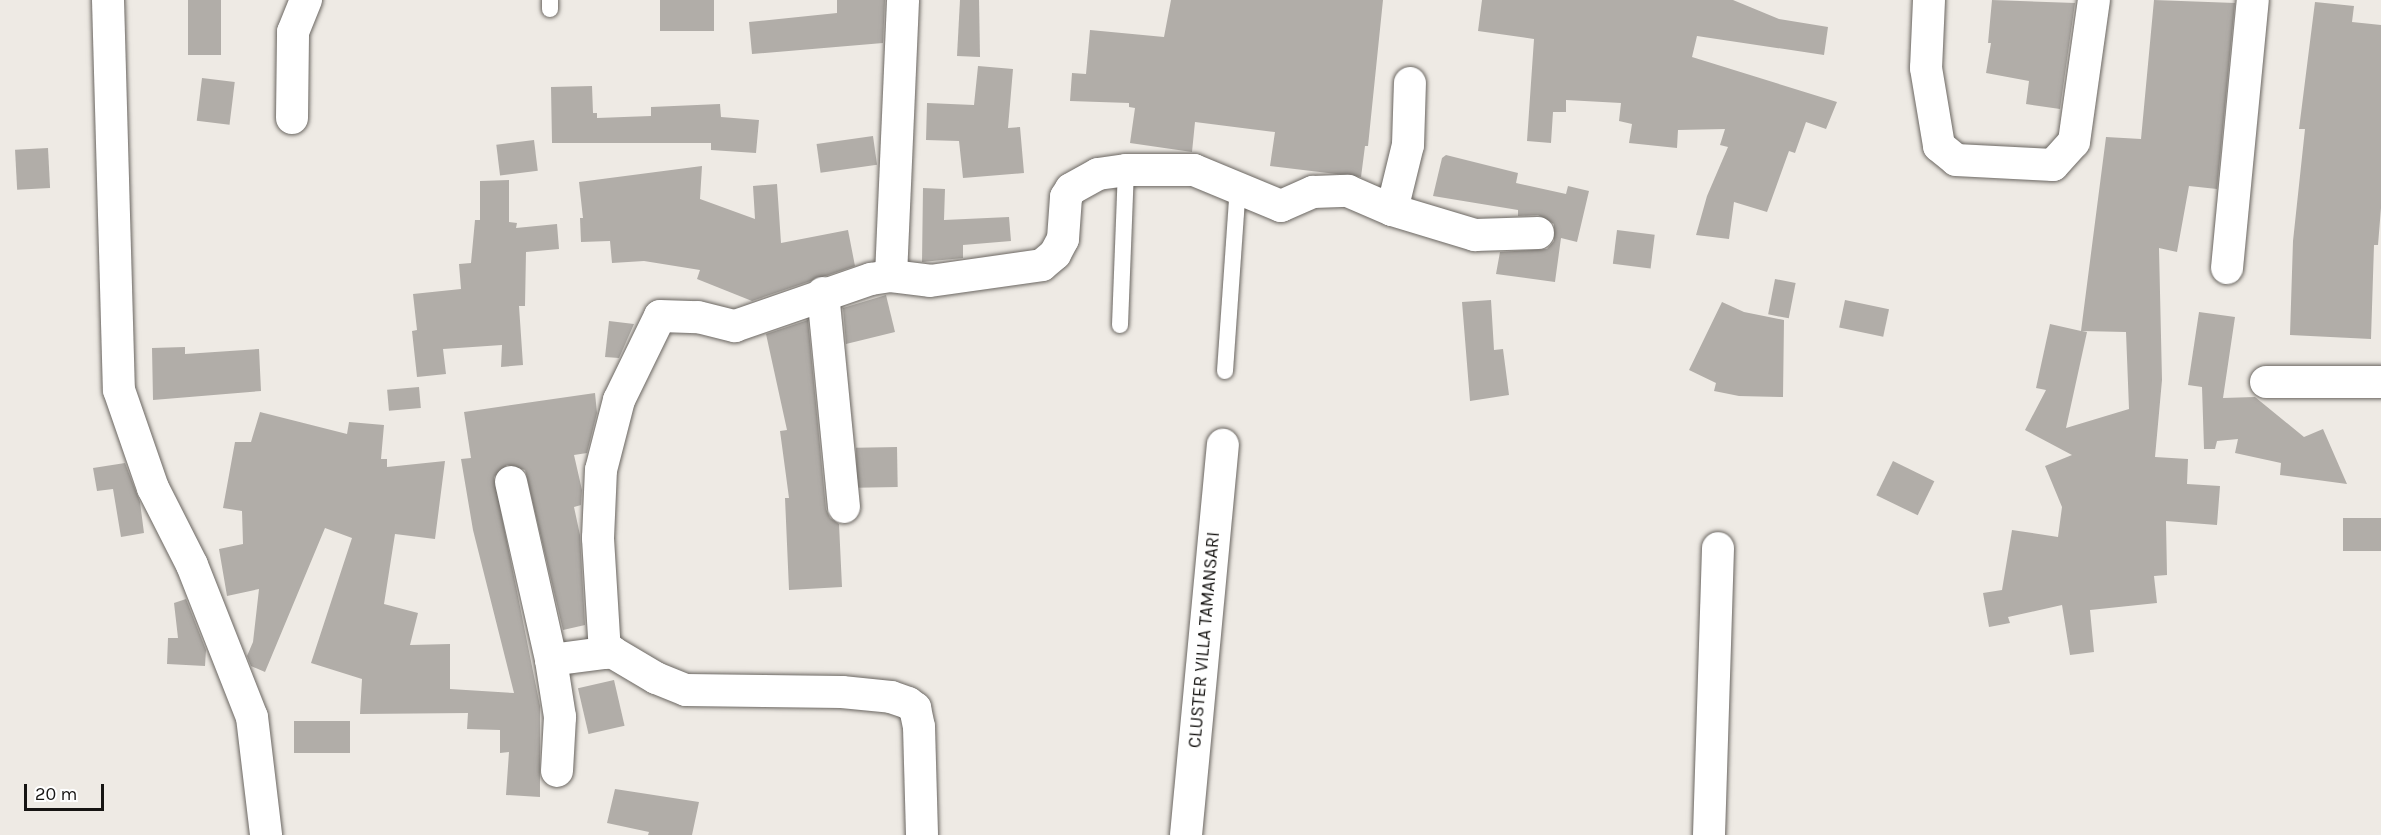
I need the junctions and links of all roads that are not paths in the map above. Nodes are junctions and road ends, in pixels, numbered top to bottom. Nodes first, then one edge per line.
1 (108, 0) edge
2 (306, 0) edge
3 (903, 0) edge
4 (1929, 0) edge
5 (2094, 0) edge
6 (2253, 0) edge
7 (1410, 83) dead end
8 (292, 118) dead end
9 (1126, 170) junction
10 (1238, 187) junction
11 (1392, 210) junction
12 (1538, 233) dead end
13 (2227, 268) dead end
14 (891, 276) junction
15 (823, 293) junction
16 (1120, 325) dead end
17 (1224, 371) dead end
18 (2381, 378) edge
19 (2266, 382) dead end
20 (1223, 445) dead end
21 (511, 482) dead end
22 (844, 507) dead end
23 (1718, 548) dead end
24 (606, 653) junction
25 (551, 660) junction
26 (557, 771) dead end
27 (266, 835) edge
28 (922, 835) edge
29 (1186, 835) edge
30 (1709, 835) edge

1 - 27 street
2 - 8 street
3 - 14 street
4 - 5 street
6 - 13 street
7 - 11 street
9 - 10 street
9 - 14 street
9 - 16 lane
10 - 11 street
10 - 17 lane
11 - 12 street
14 - 15 street
15 - 22 street
15 - 24 street
18 - 19 street
20 - 29 street, CLUSTER VILLA TAMANSARI
21 - 25 street
23 - 30 street
24 - 25 street
24 - 28 street
25 - 26 street

